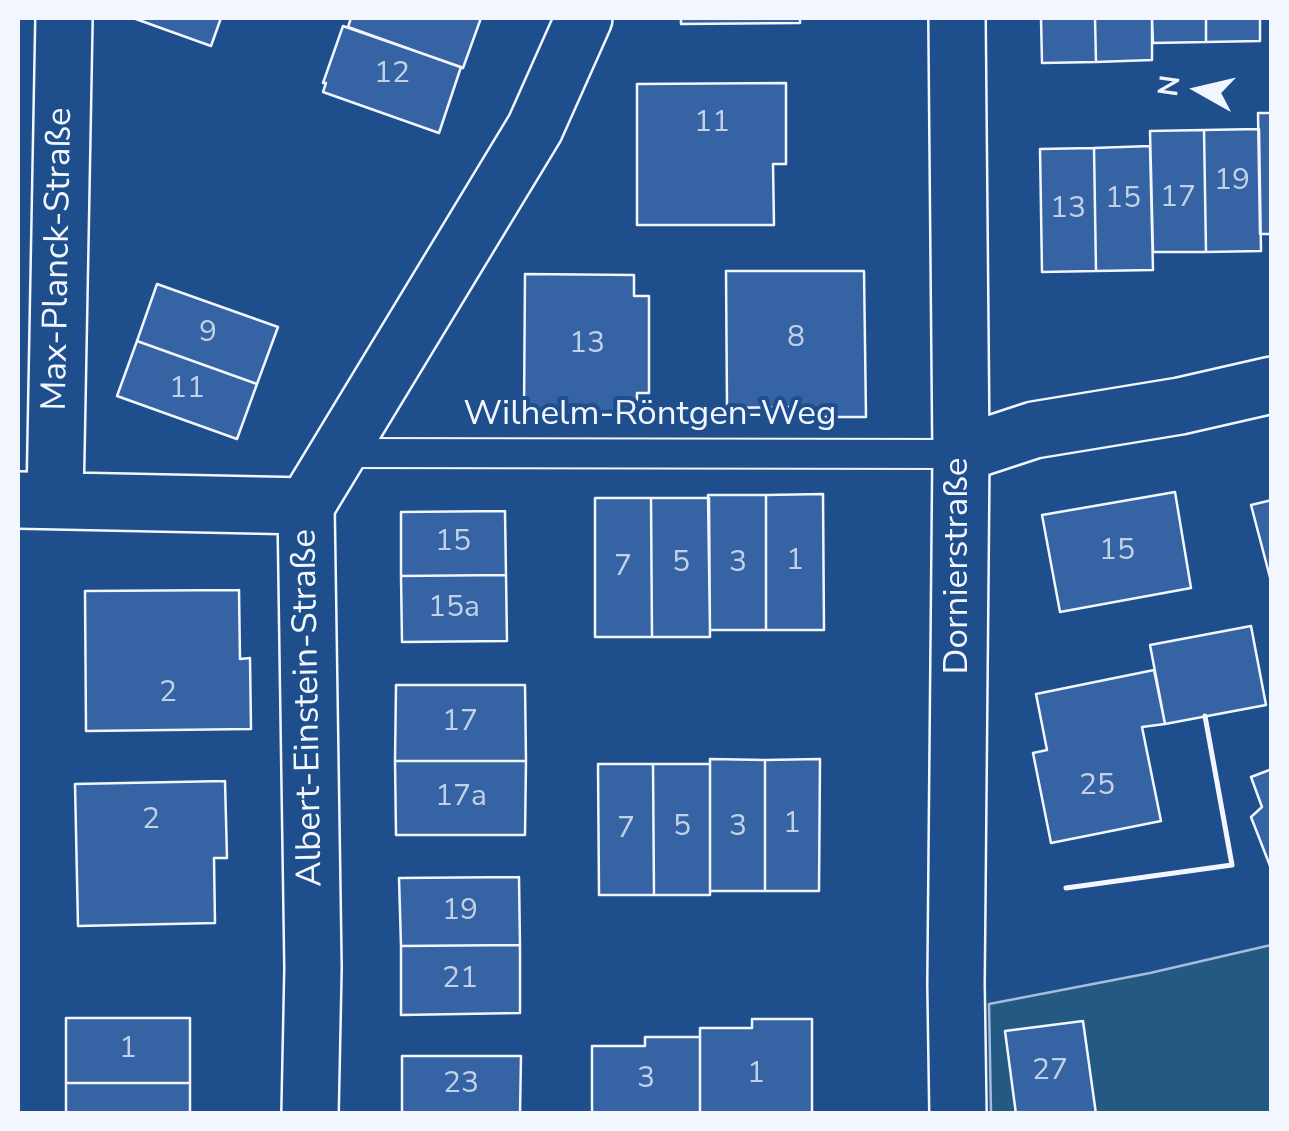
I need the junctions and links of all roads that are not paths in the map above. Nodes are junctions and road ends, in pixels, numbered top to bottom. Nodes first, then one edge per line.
1 (64, 18) edge
2 (584, 18) edge
3 (957, 18) edge
4 (1272, 384) edge
5 (340, 453) junction
6 (961, 454) junction
7 (36, 500) edge
8 (306, 506) junction
9 (310, 1114) edge
10 (958, 1114) edge

1 - 7 street, Max-Planck-Straße
2 - 5 street, Albert-Einstein-Straße
3 - 6 street, Dornierstraße
4 - 6 street
5 - 6 lane, Wilhelm-Röntgen-Weg
5 - 8 street, Albert-Einstein-Straße
6 - 10 street, Dornierstraße
7 - 8 street
8 - 9 street, Albert-Einstein-Straße

